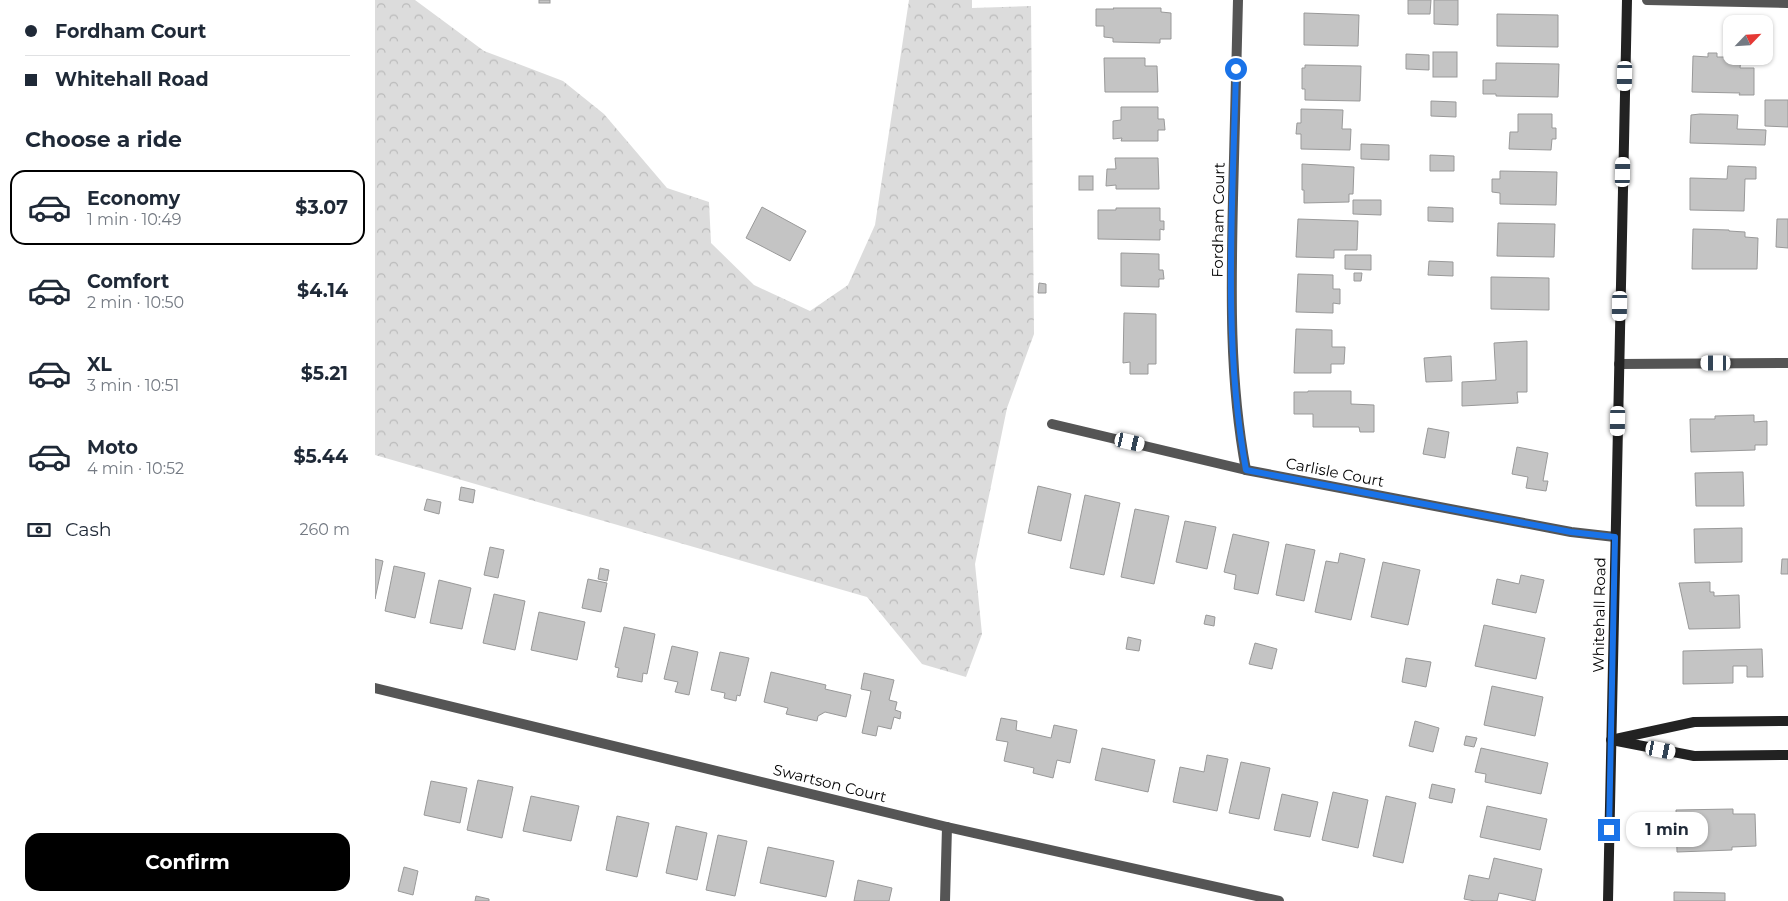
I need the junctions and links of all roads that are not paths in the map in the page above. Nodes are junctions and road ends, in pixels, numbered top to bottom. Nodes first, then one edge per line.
1 (1238, 0) edge
2 (1627, 0) edge
3 (1647, 0) edge
4 (1788, 3) edge
5 (1788, 363) edge
6 (1619, 364) junction
7 (1052, 424) dead end
8 (1246, 470) junction
9 (1615, 537) junction
10 (375, 688) edge
11 (1788, 721) edge
12 (1611, 740) junction
13 (1788, 754) edge
14 (947, 827) junction
15 (945, 901) edge
16 (1279, 901) edge
17 (1607, 901) edge

1 - 8 street, Fordham Court
2 - 6 street, Whitehall Road
3 - 4 street
5 - 6 street
6 - 9 street, Whitehall Road
7 - 8 street, Carlisle Court
8 - 9 street, Carlisle Court
9 - 12 street, Whitehall Road
10 - 14 street, Swartson Court
11 - 12 street
12 - 13 street
12 - 17 street, Whitehall Road
14 - 15 street
14 - 16 street, Swartson Court

